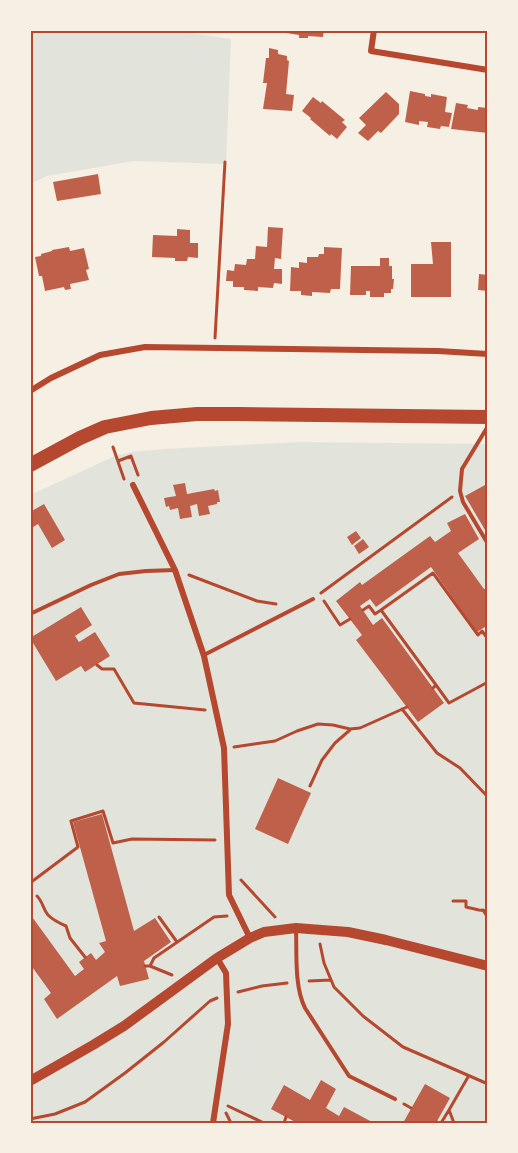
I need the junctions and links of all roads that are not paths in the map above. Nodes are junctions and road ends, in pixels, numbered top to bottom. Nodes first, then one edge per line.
1 (374, 30) edge
2 (488, 70) edge
3 (488, 354) edge
4 (30, 392) edge
5 (488, 417) edge
6 (488, 426) edge
7 (30, 465) edge
8 (133, 486) road end
9 (488, 544) edge
10 (175, 570) junction
11 (313, 599) dead end
12 (30, 614) edge
13 (204, 656) junction
14 (296, 928) junction
15 (250, 938) junction
16 (217, 958) junction
17 (488, 966) edge
18 (30, 1081) edge
19 (395, 1099) dead end
20 (213, 1123) edge

1 - 2 street
3 - 4 street
5 - 7 highway
6 - 9 lane
8 - 10 street
10 - 12 lane
10 - 13 street
11 - 13 lane
13 - 15 street
14 - 15 street
14 - 17 street
14 - 19 lane
15 - 16 street
16 - 18 street
16 - 20 street

